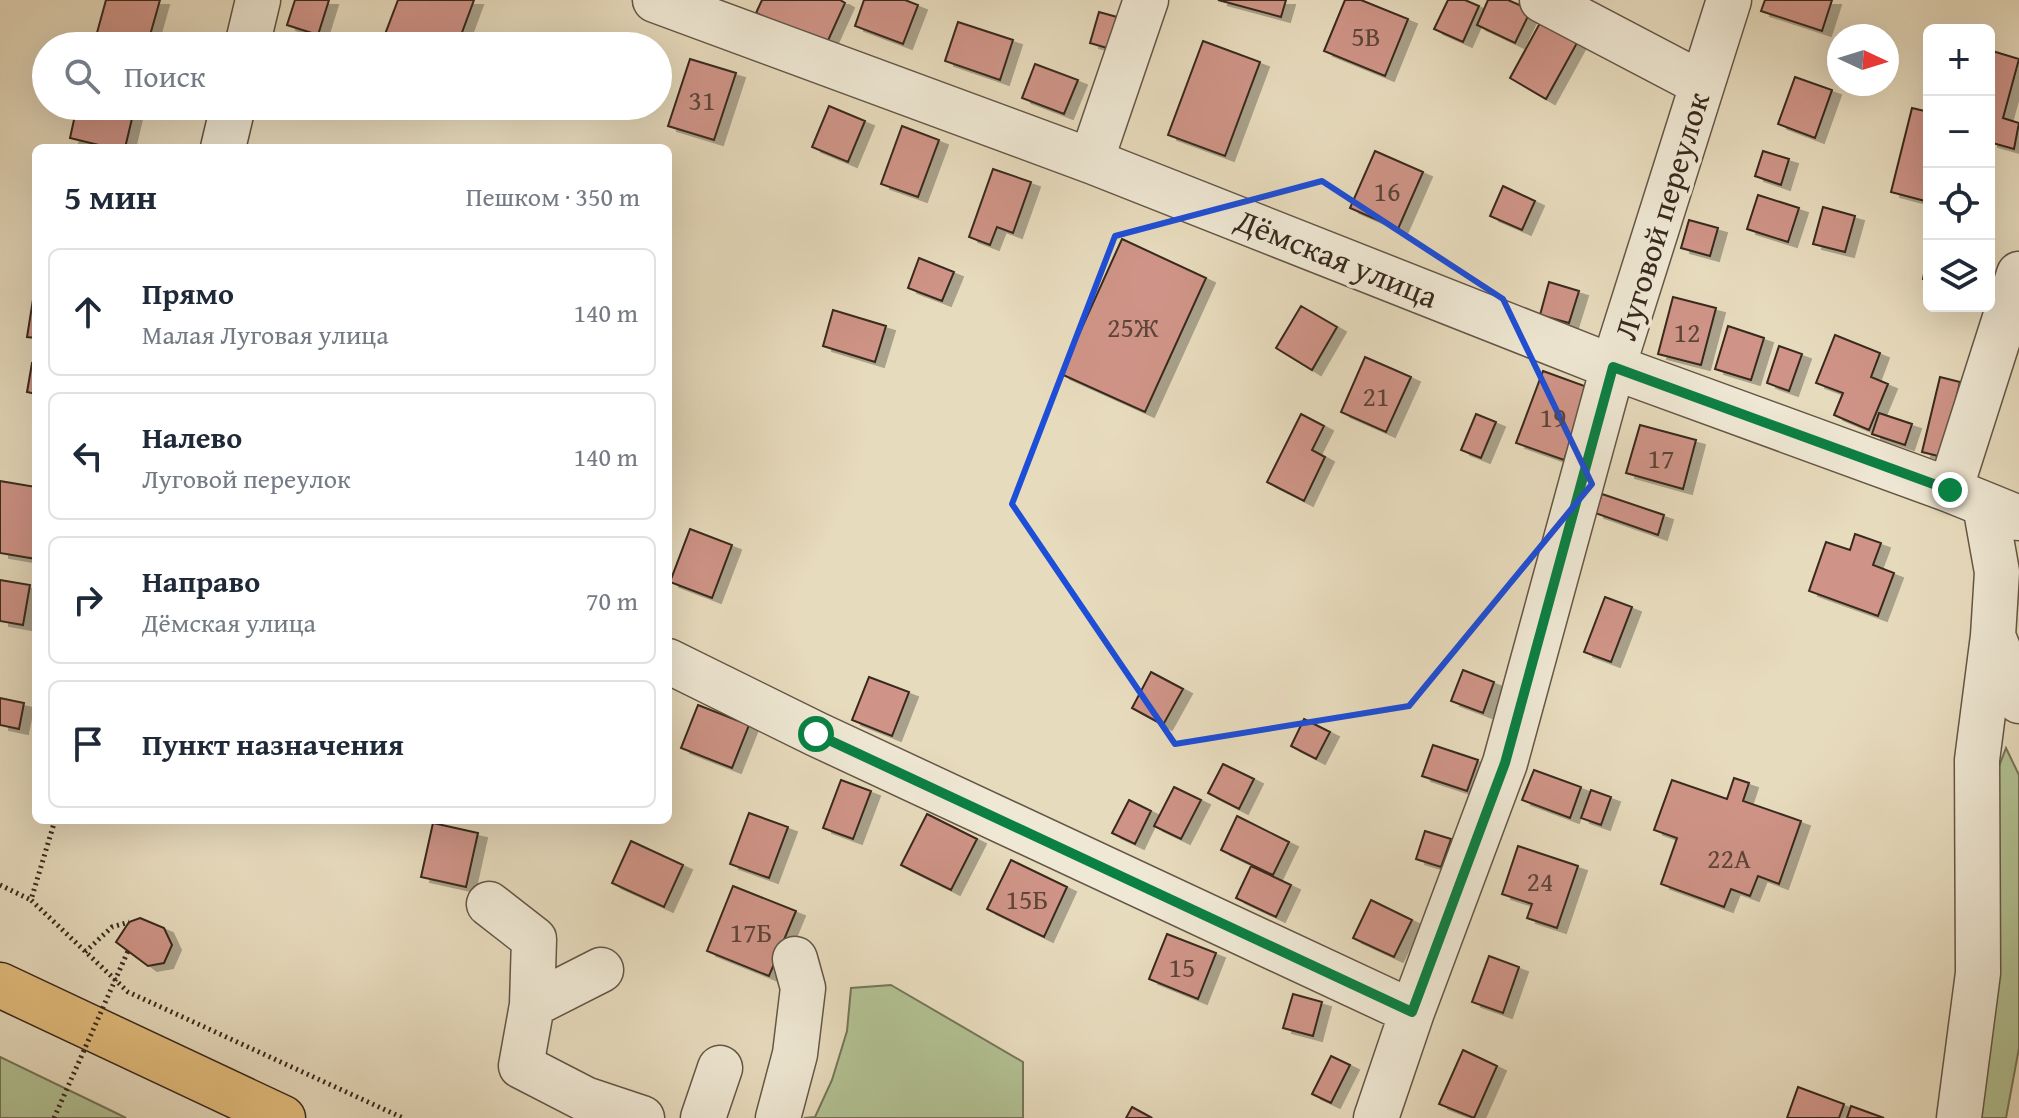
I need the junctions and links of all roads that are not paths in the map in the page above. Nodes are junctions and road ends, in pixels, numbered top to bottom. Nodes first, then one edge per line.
1 (258, 0) edge
2 (655, 0) edge
3 (1146, 0) edge
4 (1542, 0) edge
5 (1729, 0) edge
6 (250, 32) edge
7 (1702, 84) junction
8 (230, 120) edge
9 (224, 144) edge
10 (1091, 161) junction
11 (2019, 274) edge
12 (1613, 367) junction
13 (1985, 504) edge
14 (1993, 636) junction
15 (672, 663) edge
16 (2019, 701) edge
17 (489, 904) dead end
18 (795, 959) dead end
19 (601, 970) dead end
20 (0, 985) edge
21 (532, 1005) junction
22 (1412, 1012) junction
23 (720, 1068) dead end
24 (283, 1118) edge
25 (642, 1118) edge
26 (703, 1118) edge
27 (778, 1118) edge
28 (1376, 1118) edge
29 (1959, 1118) edge

1 - 6 street
2 - 10 street, Дёмская улица
3 - 10 street
4 - 7 street
5 - 7 street, Луговой переулок
7 - 12 street, Луговой переулок
8 - 9 street
10 - 12 street, Дёмская улица
11 - 13 street
12 - 13 street, Дёмская улица
12 - 22 street, Луговой переулок
13 - 14 street
14 - 16 street
14 - 29 street
15 - 22 street
17 - 21 street
18 - 27 street
19 - 21 street
20 - 24 main road
21 - 25 street
22 - 28 street, Луговой переулок
23 - 26 street

